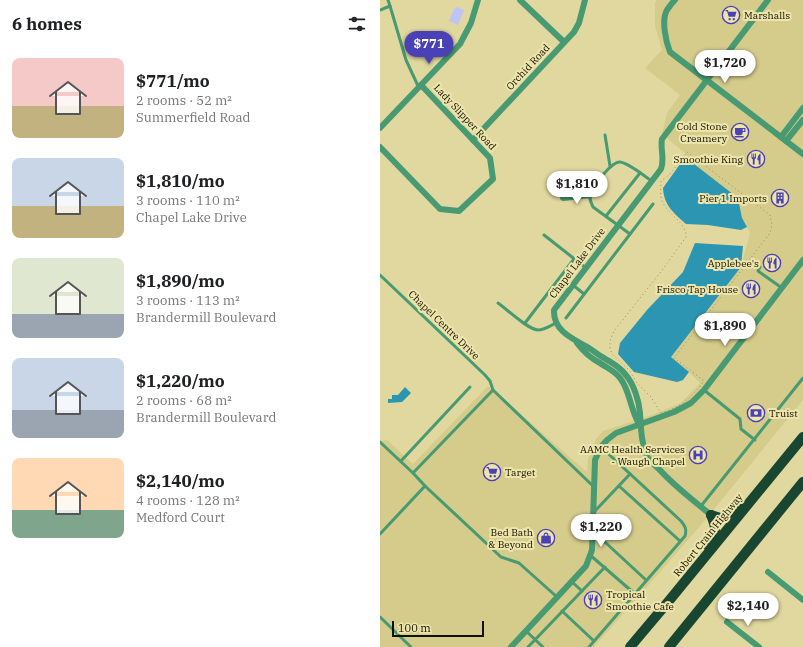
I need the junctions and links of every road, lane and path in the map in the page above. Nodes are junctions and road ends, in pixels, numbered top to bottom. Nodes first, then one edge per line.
1 (388, 0) edge
2 (478, 0) edge
3 (520, 0) edge
4 (585, 0) edge
5 (675, 0) edge
6 (768, 0) edge
7 (390, 6) junction
8 (380, 10) edge
9 (564, 42) junction
10 (707, 81) junction
11 (420, 87) junction
12 (803, 108) edge
13 (803, 120) edge
14 (380, 128) edge
15 (605, 135) dead end
16 (781, 137) junction
17 (473, 140) junction
18 (786, 141) junction
19 (380, 147) edge
20 (803, 154) edge
21 (610, 166) junction
22 (640, 173) junction
23 (652, 181) junction
24 (590, 195) junction
25 (563, 198) dead end
26 (653, 204) dead end
27 (606, 216) junction
28 (618, 226) junction
29 (630, 234) junction
30 (544, 235) dead end
31 (574, 259) junction
32 (803, 260) edge
33 (760, 267) dead end
34 (586, 268) junction
35 (380, 275) edge
36 (573, 285) junction
37 (782, 288) junction
38 (584, 294) junction
39 (498, 303) dead end
40 (566, 318) dead end
41 (525, 323) junction
42 (556, 323) junction
43 (803, 378) edge
44 (470, 387) dead end
45 (493, 390) junction
46 (704, 390) junction
47 (660, 412) joint
48 (640, 425) junction
49 (803, 434) edge
50 (803, 437) edge
51 (755, 440) junction
52 (381, 444) edge
53 (601, 447) junction
54 (401, 461) junction
55 (413, 473) junction
56 (630, 474) junction
57 (803, 482) edge
58 (425, 486) junction
59 (619, 486) junction
60 (595, 487) junction
61 (701, 506) junction
62 (594, 512) junction
63 (711, 514) junction
64 (593, 531) junction
65 (380, 534) edge
66 (680, 541) junction
67 (590, 555) junction
68 (605, 567) junction
69 (768, 572) dead end
70 (646, 580) junction
71 (572, 582) junction
72 (582, 591) junction
73 (635, 594) junction
74 (557, 597) junction
75 (803, 600) edge
76 (668, 602) junction
77 (562, 611) junction
78 (380, 618) edge
79 (727, 622) dead end
80 (526, 631) junction
81 (535, 640) junction
82 (594, 641) junction
83 (411, 647) edge
84 (510, 647) edge
85 (528, 647) edge
86 (543, 647) edge
87 (589, 647) edge
88 (630, 647) edge
89 (669, 647) edge
90 (759, 647) edge

1 - 7 lane
2 - 11 street
3 - 9 street
4 - 9 street, Orchid Road
5 - 10 street
6 - 10 street, Chapel Lake Drive
7 - 8 lane
7 - 11 lane
9 - 17 street, Orchid Road
10 - 16 street
10 - 23 street, Chapel Lake Drive
11 - 14 street
11 - 17 street, Lady Slipper Road
12 - 16 street
13 - 18 street
15 - 21 lane
16 - 18 street
17 - 19 street, Lady Slipper Road
18 - 20 street
21 - 22 lane
21 - 24 lane
22 - 23 lane
22 - 27 lane
23 - 28 street, Chapel Lake Drive
24 - 25 street
24 - 27 lane
26 - 29 lane
27 - 28 lane
28 - 29 lane
28 - 34 street, Chapel Lake Drive
29 - 38 lane
30 - 31 lane
31 - 34 lane
31 - 41 lane
32 - 37 street
33 - 37 lane
34 - 36 street, Chapel Lake Drive
35 - 45 lane, Chapel Centre Drive
36 - 38 lane
36 - 42 street, Chapel Lake Drive
37 - 46 street
38 - 40 lane
39 - 41 lane
41 - 42 lane
42 - 48 street
43 - 51 lane
44 - 54 lane
45 - 55 lane
45 - 60 lane, Chapel Centre Drive
46 - 48 street
46 - 51 lane
47 - 47 path
48 - 53 street
48 - 61 street
49 - 63 highway
50 - 76 highway, Robert Crain Highway
51 - 61 lane
52 - 54 lane
53 - 56 lane
53 - 60 street
54 - 55 lane
55 - 58 lane
56 - 59 lane
56 - 66 lane
57 - 89 highway
58 - 65 lane
58 - 74 lane
59 - 62 lane
59 - 66 lane
60 - 62 street
61 - 63 street
62 - 64 street
63 - 76 highway
64 - 67 street
64 - 70 lane
66 - 70 lane
67 - 68 lane
67 - 71 street
68 - 72 lane
68 - 73 lane
69 - 75 street
70 - 73 lane
71 - 72 lane
71 - 74 street
72 - 77 lane
73 - 82 lane
74 - 80 street
76 - 88 highway, Robert Crain Highway
77 - 81 lane
77 - 82 lane
78 - 83 lane
79 - 90 street
80 - 81 lane
80 - 84 street
81 - 85 lane
81 - 86 lane
82 - 87 lane

